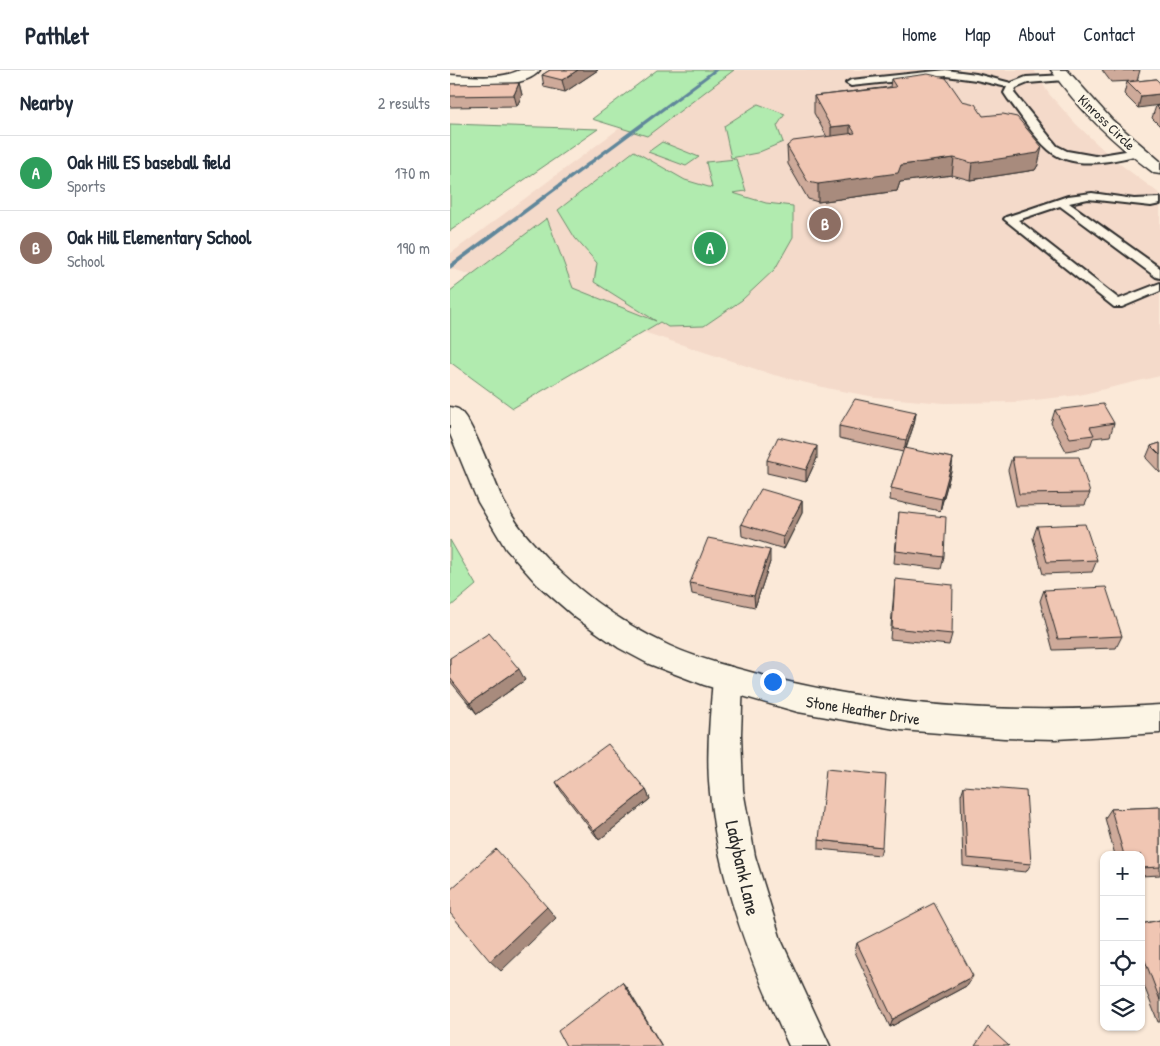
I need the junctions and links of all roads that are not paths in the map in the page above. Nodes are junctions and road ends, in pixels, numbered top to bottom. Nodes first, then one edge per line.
1 (532, 70) edge
2 (1062, 74) edge
3 (450, 80) edge
4 (851, 83) dead end
5 (1012, 86) junction
6 (1138, 152) junction
7 (1160, 169) edge
8 (1160, 201) edge
9 (1061, 202) junction
10 (1160, 274) edge
11 (1160, 287) edge
12 (450, 415) edge
13 (728, 679) junction
14 (1160, 719) edge
15 (810, 1046) edge

1 - 3 street
2 - 5 lane
2 - 6 street, Kinross Circle
4 - 5 lane
5 - 6 lane
6 - 7 street, Kinross Circle
8 - 9 lane
9 - 10 lane
9 - 11 lane
12 - 13 street, Stone Heather Drive
13 - 14 street, Stone Heather Drive
13 - 15 street, Ladybank Lane

